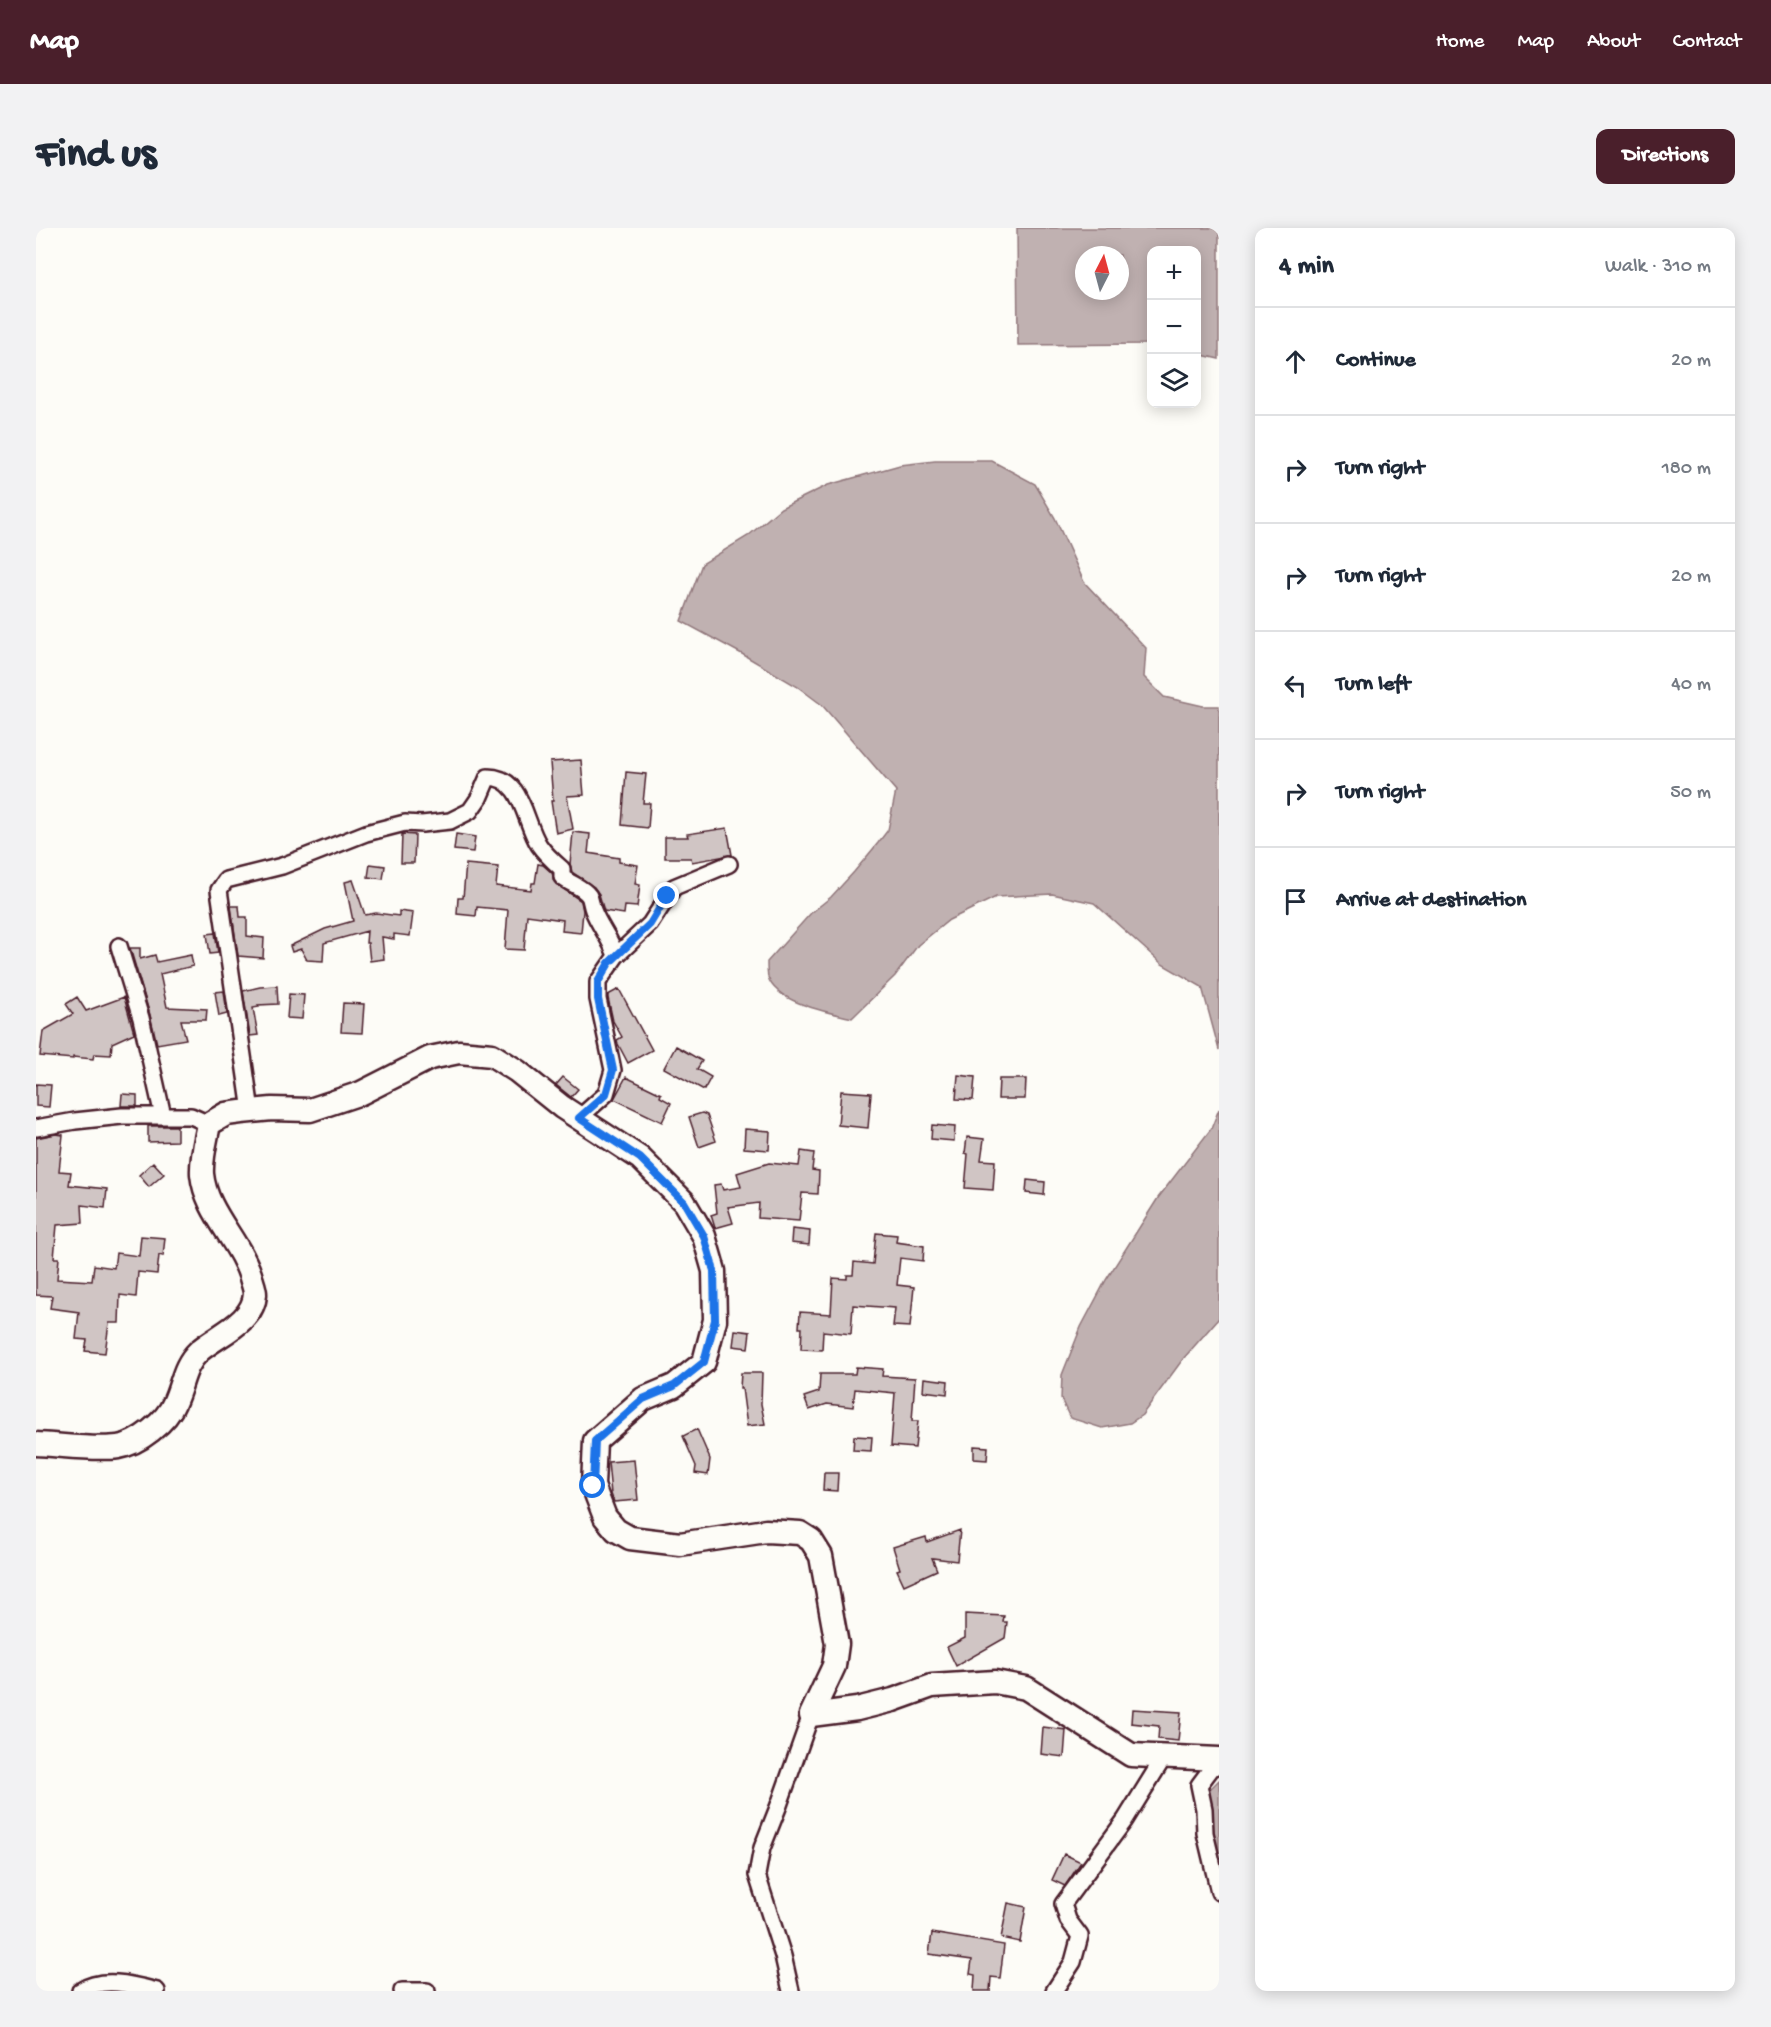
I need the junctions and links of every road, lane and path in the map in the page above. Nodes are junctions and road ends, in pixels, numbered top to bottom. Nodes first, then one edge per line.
1 (729, 864) dead end
2 (119, 946) dead end
3 (616, 956) junction
4 (251, 1111) junction
5 (163, 1116) junction
6 (579, 1118) junction
7 (209, 1124) junction
8 (36, 1128) edge
9 (36, 1444) edge
10 (811, 1715) junction
11 (1164, 1757) junction
12 (1219, 1762) edge
13 (1219, 1892) edge
14 (80, 1991) edge
15 (157, 1991) edge
16 (402, 1991) edge
17 (428, 1991) edge
18 (791, 1991) edge
19 (1054, 1991) edge

1 - 3 street
2 - 5 street
3 - 4 street
3 - 6 street
4 - 6 street
4 - 7 street
5 - 7 street
5 - 8 street
6 - 10 street
7 - 9 street
10 - 11 street
10 - 18 street
11 - 12 street
11 - 19 street
12 - 13 street
14 - 15 street
16 - 17 street

